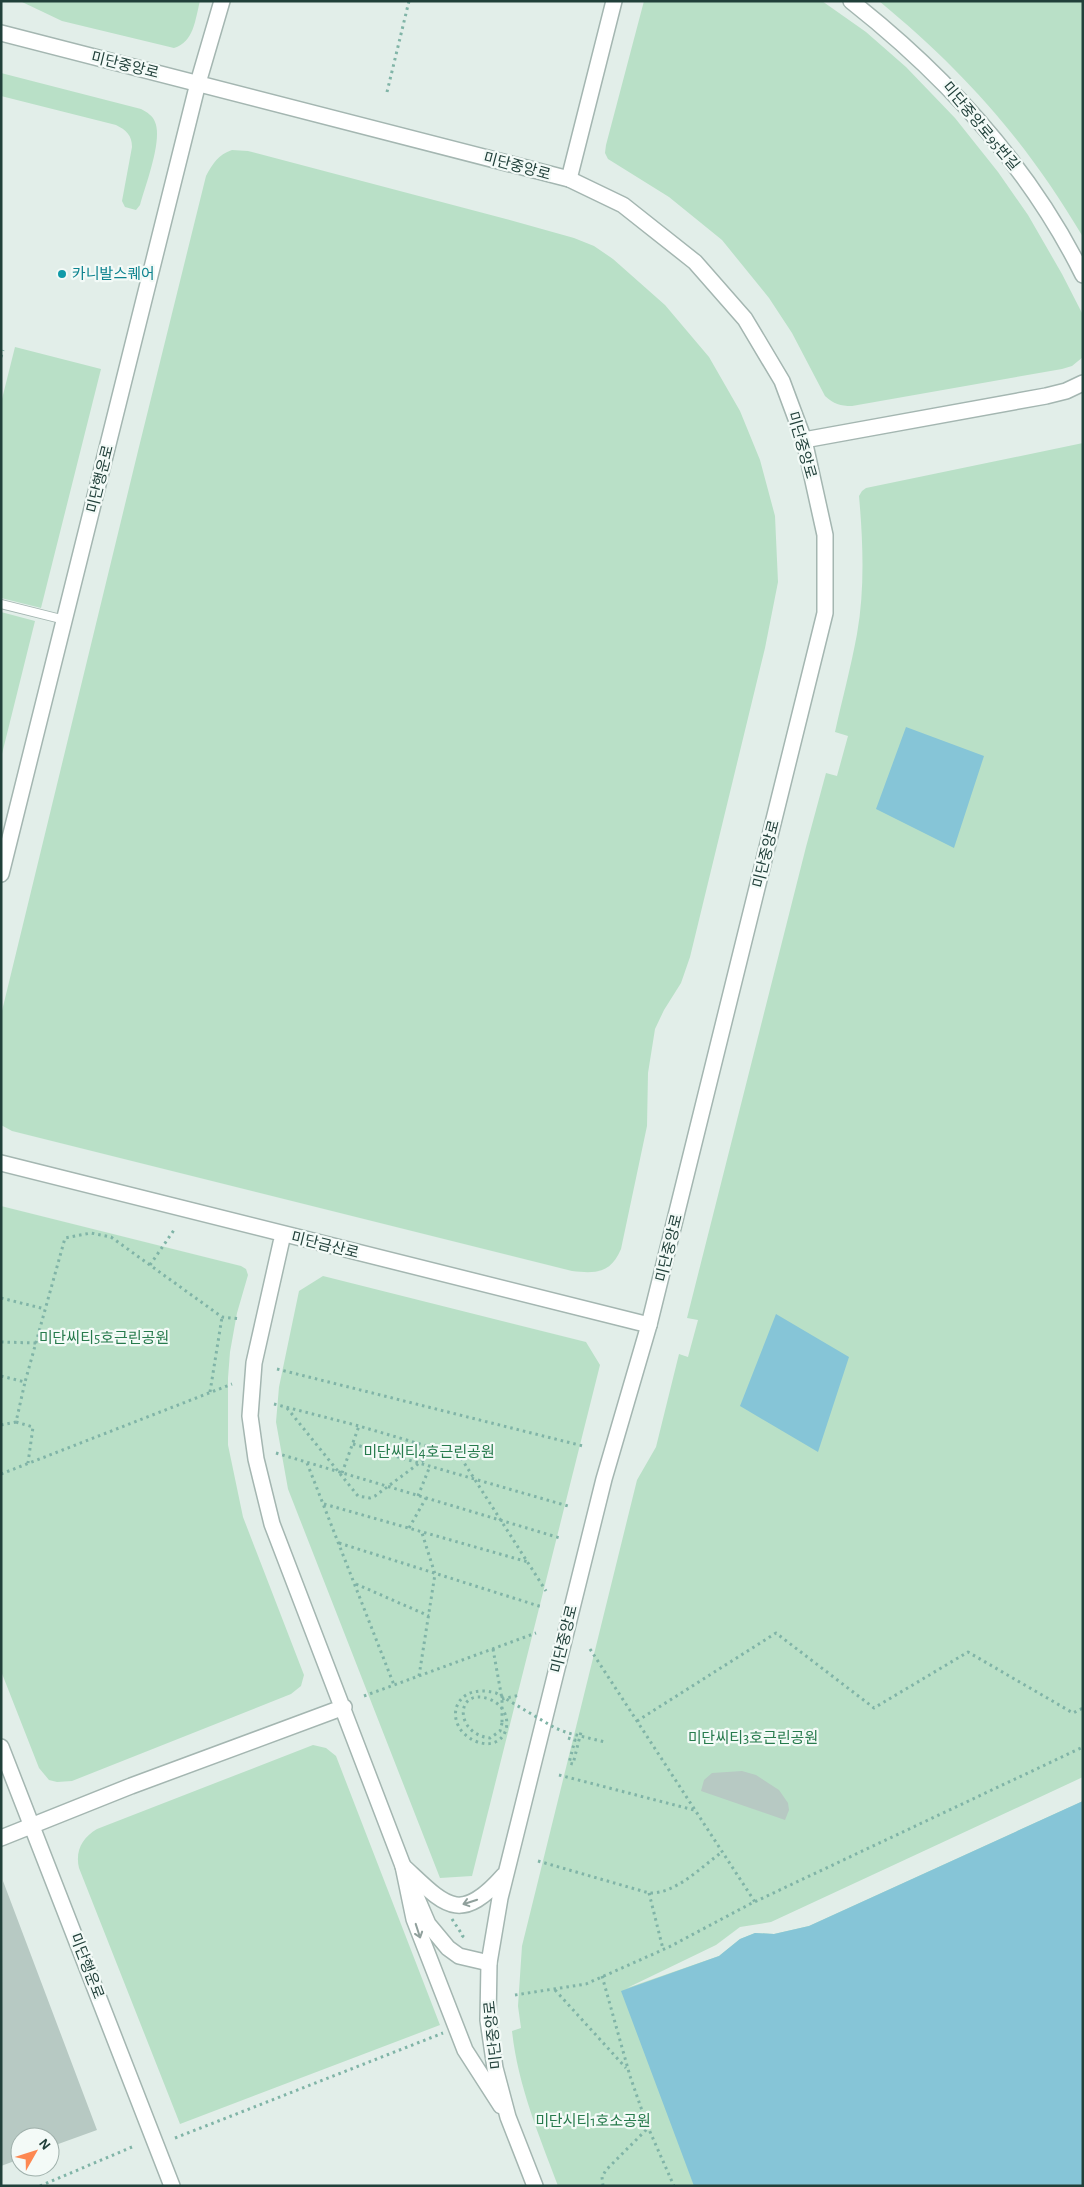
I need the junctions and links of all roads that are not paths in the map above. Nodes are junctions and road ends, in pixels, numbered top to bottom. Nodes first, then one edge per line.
1 (222, 1) edge
2 (614, 1) edge
3 (851, 1) edge
4 (1, 33) edge
5 (198, 83) junction
6 (569, 179) junction
7 (1083, 275) edge
8 (1083, 383) edge
9 (804, 440) junction
10 (1, 604) edge
11 (65, 620) junction
12 (1, 874) edge
13 (1, 1163) edge
14 (283, 1234) junction
15 (650, 1326) junction
16 (344, 1707) junction
17 (1, 1747) edge
18 (32, 1826) junction
19 (1, 1838) edge
20 (404, 1866) junction
21 (507, 1872) junction
22 (489, 1963) junction
23 (508, 2117) junction
24 (172, 2186) edge
25 (535, 2186) edge

1 - 5 street, 미단행운로
2 - 6 street
3 - 7 street, 미단중앙로95번길
4 - 5 street, 미단중앙로
5 - 6 street, 미단중앙로
5 - 11 street, 미단행운로
6 - 9 street, 미단중앙로
8 - 9 street
9 - 15 street, 미단중앙로
10 - 11 lane
11 - 12 street, 미단행운로
13 - 14 street, 미단금산로
14 - 15 street, 미단금산로
14 - 16 street
15 - 21 street, 미단중앙로
16 - 18 street
16 - 20 street
17 - 18 street, 미단행운로
18 - 19 street
18 - 24 street, 미단행운로
21 -> 20 street
20 - 22 street
20 -> 23 street
21 - 22 street, 미단중앙로
22 - 23 street, 미단중앙로
23 - 25 street, 미단중앙로

